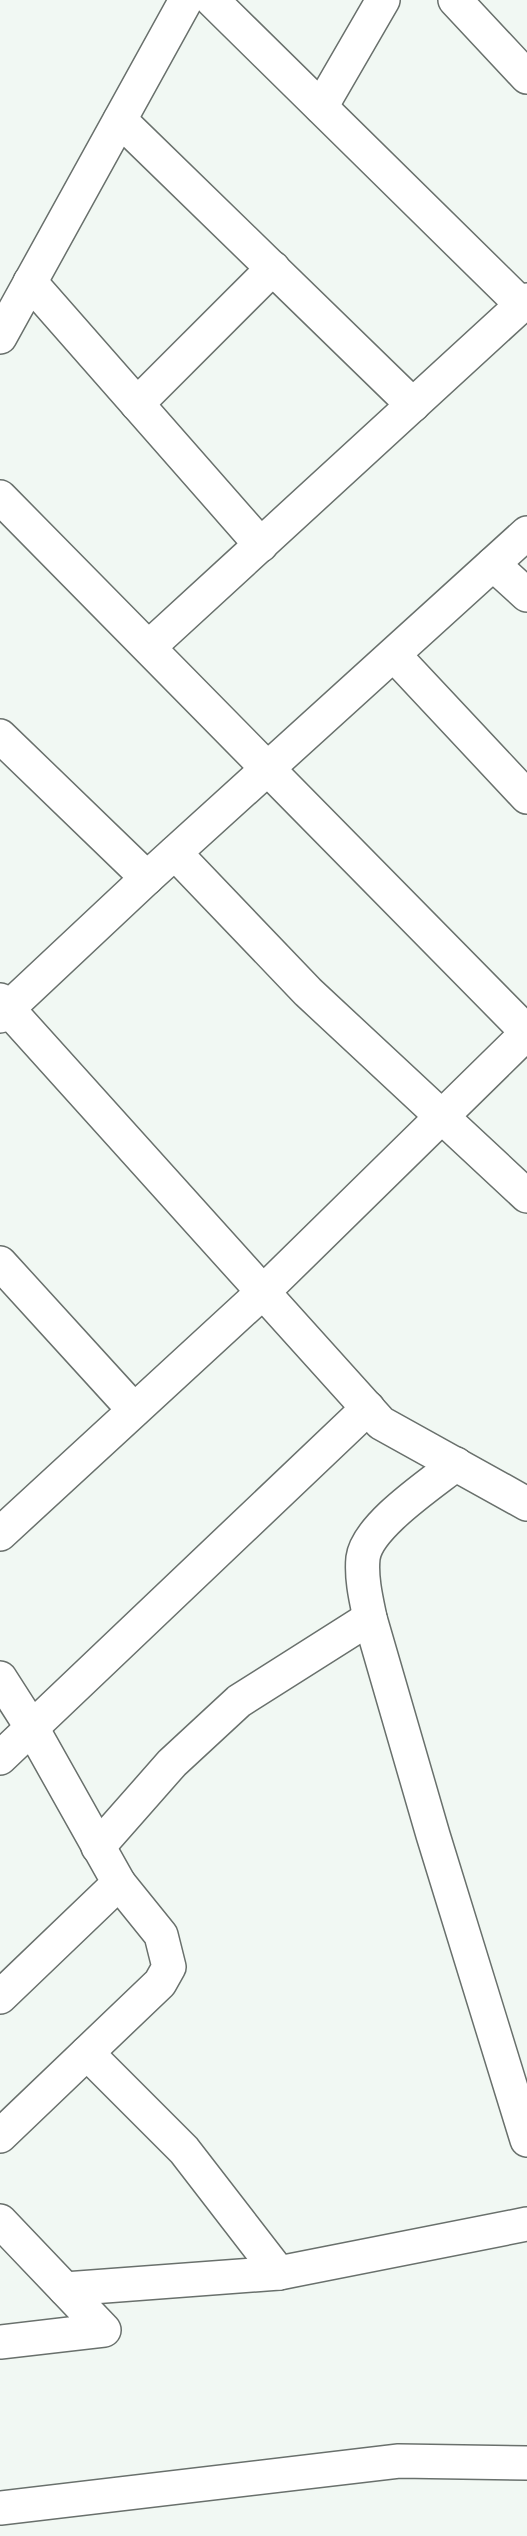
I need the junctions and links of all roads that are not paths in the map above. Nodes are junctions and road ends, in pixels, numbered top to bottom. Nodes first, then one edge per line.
1 (186, 0) edge
2 (212, 0) edge
3 (383, 0) edge
4 (455, 0) edge
5 (527, 77) edge
6 (321, 107) junction
7 (120, 120) junction
8 (273, 268) junction
9 (30, 282) junction
10 (525, 302) edge
11 (0, 337) edge
12 (137, 404) junction
13 (413, 405) junction
14 (0, 497) edge
15 (527, 533) edge
16 (261, 545) junction
17 (493, 564) junction
18 (527, 596) edge
19 (149, 647) junction
20 (394, 655) junction
21 (0, 736) edge
22 (269, 770) junction
23 (527, 797) edge
24 (175, 853) junction
25 (147, 878) junction
26 (3, 1008) edge
27 (527, 1032) edge
28 (442, 1116) junction
29 (527, 1196) edge
30 (0, 1263) edge
31 (264, 1291) junction
32 (368, 1408) junction
33 (134, 1410) junction
34 (456, 1464) junction
35 (527, 1504) edge
36 (5, 1520) edge
37 (370, 1618) junction
38 (0, 1678) edge
39 (32, 1728) junction
40 (0, 1758) edge
41 (98, 1847) junction
42 (119, 1883) junction
43 (0, 1997) edge
44 (87, 2053) junction
45 (0, 2136) edge
46 (527, 2140) edge
47 (0, 2221) edge
48 (527, 2224) edge
49 (279, 2273) junction
50 (65, 2289) junction
51 (0, 2342) edge
52 (527, 2463) edge
53 (0, 2508) edge

1 - 7 street
2 - 6 street
3 - 6 street
4 - 5 street
6 - 10 street
7 - 8 street
7 - 9 street
8 - 12 street
8 - 13 street
9 - 11 street
9 - 12 street
10 - 13 street
12 - 16 street
13 - 16 street
14 - 19 street
15 - 17 street
16 - 19 street
17 - 18 street
17 - 20 street
19 - 22 street
20 - 22 street
20 - 23 street
21 - 25 street
22 - 24 street
22 - 27 street
24 - 25 street
24 - 28 street
25 - 26 street
26 - 31 street
27 - 28 street
28 - 29 street
28 - 31 street
30 - 33 street
31 - 32 street
31 - 33 street
32 - 34 street
32 - 39 street
33 - 36 street
34 - 35 street
34 - 37 street
37 - 41 street
37 - 46 street
38 - 39 street
39 - 40 street
39 - 41 street
41 - 42 street
42 - 43 street
42 - 44 street
44 - 45 street
44 - 49 street
47 - 50 street
48 - 49 street
49 - 50 street
50 - 51 street
52 - 53 street

